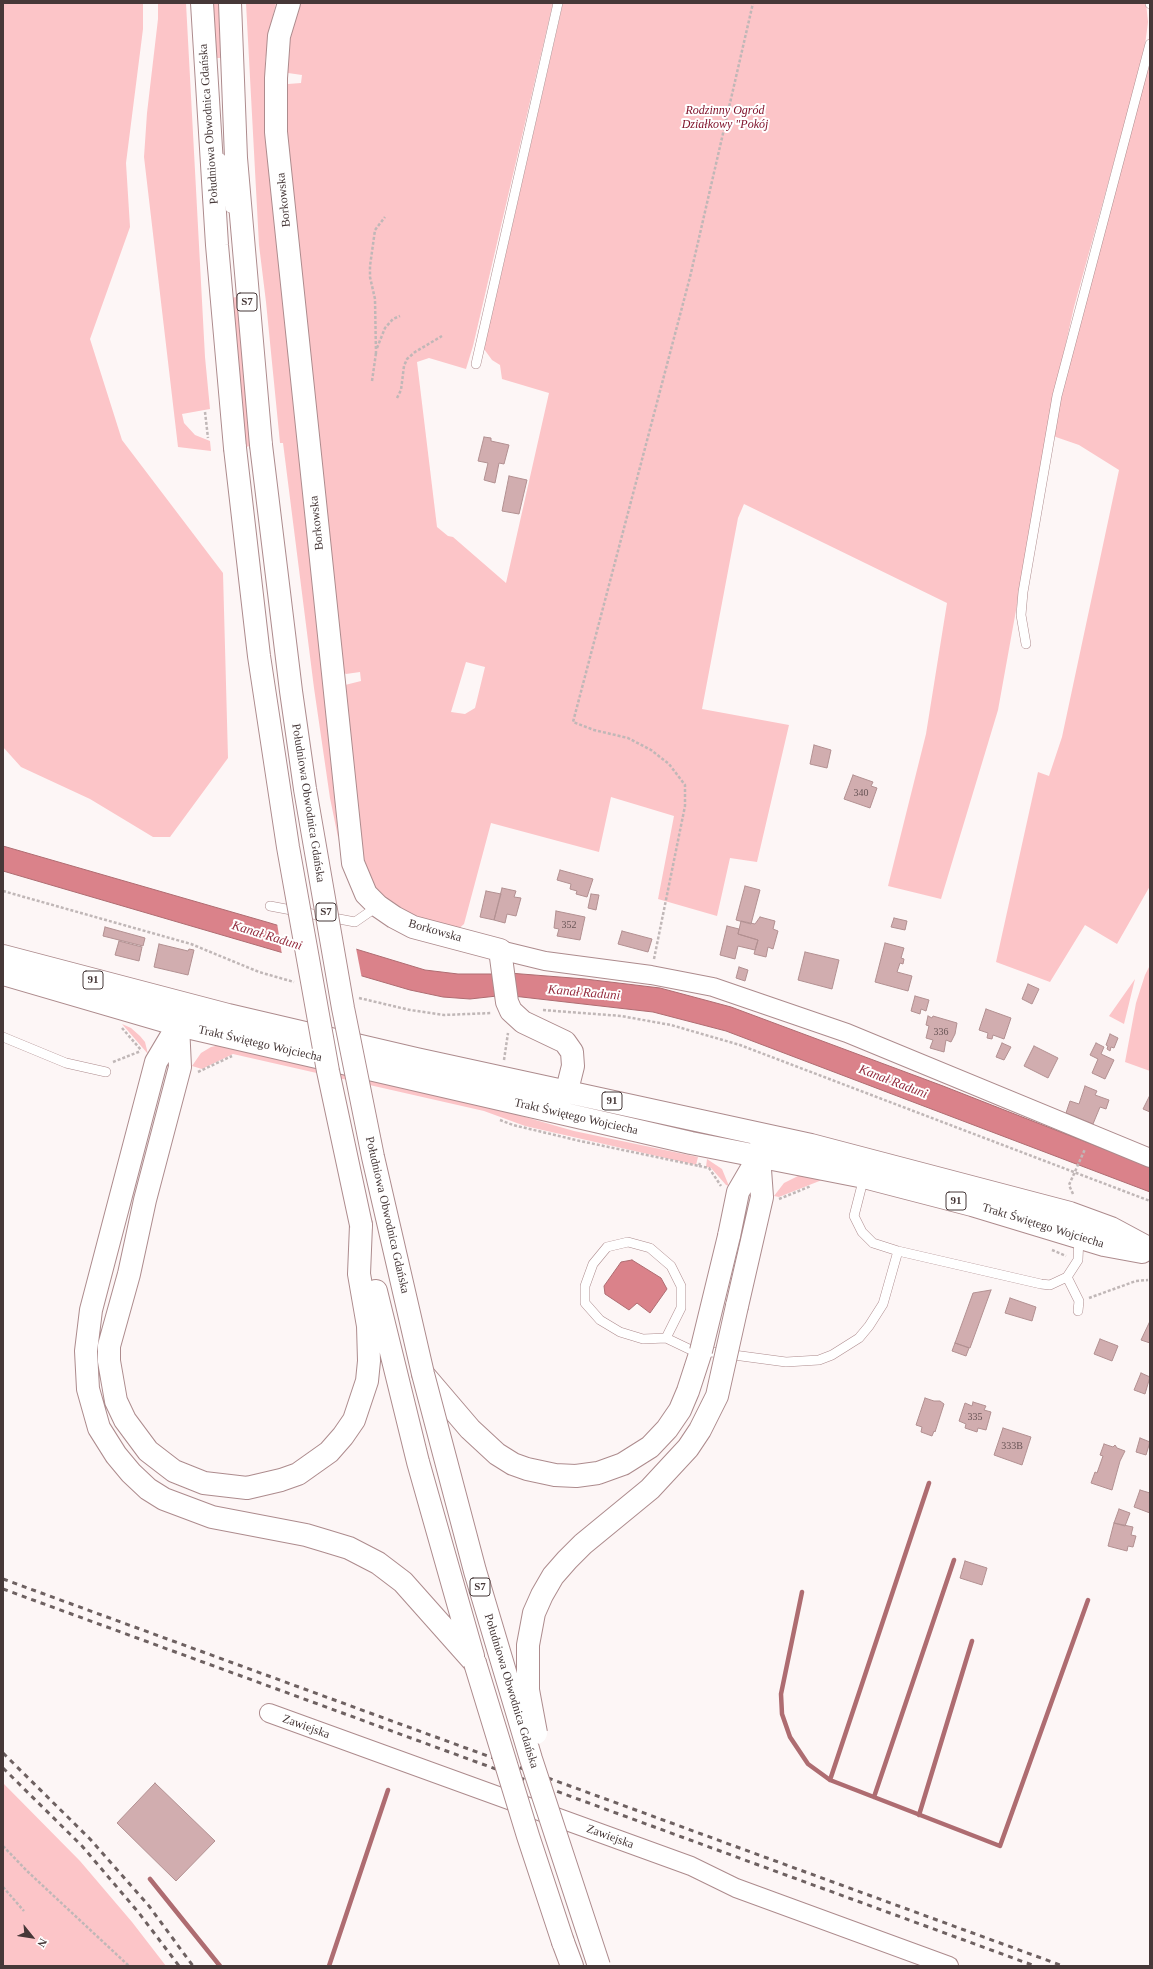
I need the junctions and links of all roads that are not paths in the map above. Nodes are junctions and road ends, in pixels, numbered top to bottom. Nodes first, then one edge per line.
1 (202, 3) edge
2 (230, 3) edge
3 (289, 3) edge
4 (558, 3) edge
5 (1150, 44) edge
6 (232, 57) junction
7 (204, 58) junction
8 (225, 181) junction
9 (247, 296) junction
10 (221, 298) junction
11 (476, 364) dead end
12 (1026, 644) dead end
13 (270, 906) dead end
14 (378, 906) junction
15 (3, 956) edge
16 (500, 958) junction
17 (3, 974) edge
18 (180, 1014) junction
19 (3, 1037) edge
20 (106, 1072) road end
21 (567, 1090) junction
22 (761, 1146) junction
23 (1150, 1158) edge
24 (864, 1177) junction
25 (361, 1225) junction
26 (1079, 1236) junction
27 (1150, 1249) edge
28 (898, 1251) junction
29 (1150, 1254) edge
30 (1067, 1277) junction
31 (1078, 1311) dead end
32 (666, 1338) junction
33 (423, 1374) junction
34 (475, 1663) junction
35 (269, 1713) dead end
36 (543, 1798) junction
37 (572, 1966) edge
38 (599, 1966) edge
39 (949, 1966) edge

1 - 7 main road, Południowa Obwodnica Gdańska / S7
2 - 6 main road, Południowa Obwodnica Gdańska / S7
3 - 14 main road, Borkowska
4 - 11 lane
5 - 12 lane
6 - 8 lane
6 - 9 main road, Południowa Obwodnica Gdańska / S7
7 - 8 lane
7 - 10 main road, Południowa Obwodnica Gdańska / S7
8 - 9 lane
8 - 10 lane
9 - 33 main road, Południowa Obwodnica Gdańska / S7, bridge
10 - 25 main road, S7, bridge
13 - 14 lane
14 - 16 main road, Borkowska
15 - 18 main road, Trakt Świętego Wojciecha / 91
16 - 21 main road, Trakt Świętego Wojciecha
16 - 23 street
17 - 18 main road, Trakt Świętego Wojciecha / 91
18 - 21 main road, Trakt Świętego Wojciecha / 91
18 - 22 main road, Trakt Świętego Wojciecha / 91
18 - 25 main road
18 - 34 main road
19 - 20 lane
21 - 22 main road, Trakt Świętego Wojciecha / 91
22 - 24 main road, Trakt Świętego Wojciecha / 91
22 - 27 main road, Trakt Świętego Wojciecha / 91
22 - 33 main road, bridge
22 - 36 main road, bridge
24 - 26 main road, Trakt Świętego Wojciecha / 91
24 - 28 lane
25 - 34 main road, S7
26 - 29 main road, Trakt Świętego Wojciecha / 91
26 - 30 lane
28 - 30 lane
28 - 32 lane
30 - 31 lane
32 - 32 lane
33 - 36 main road, Południowa Obwodnica Gdańska / S7, bridge
34 - 37 main road, S7, bridge
35 - 39 street, Zawiejska
36 - 38 main road, Południowa Obwodnica Gdańska / S7, bridge

